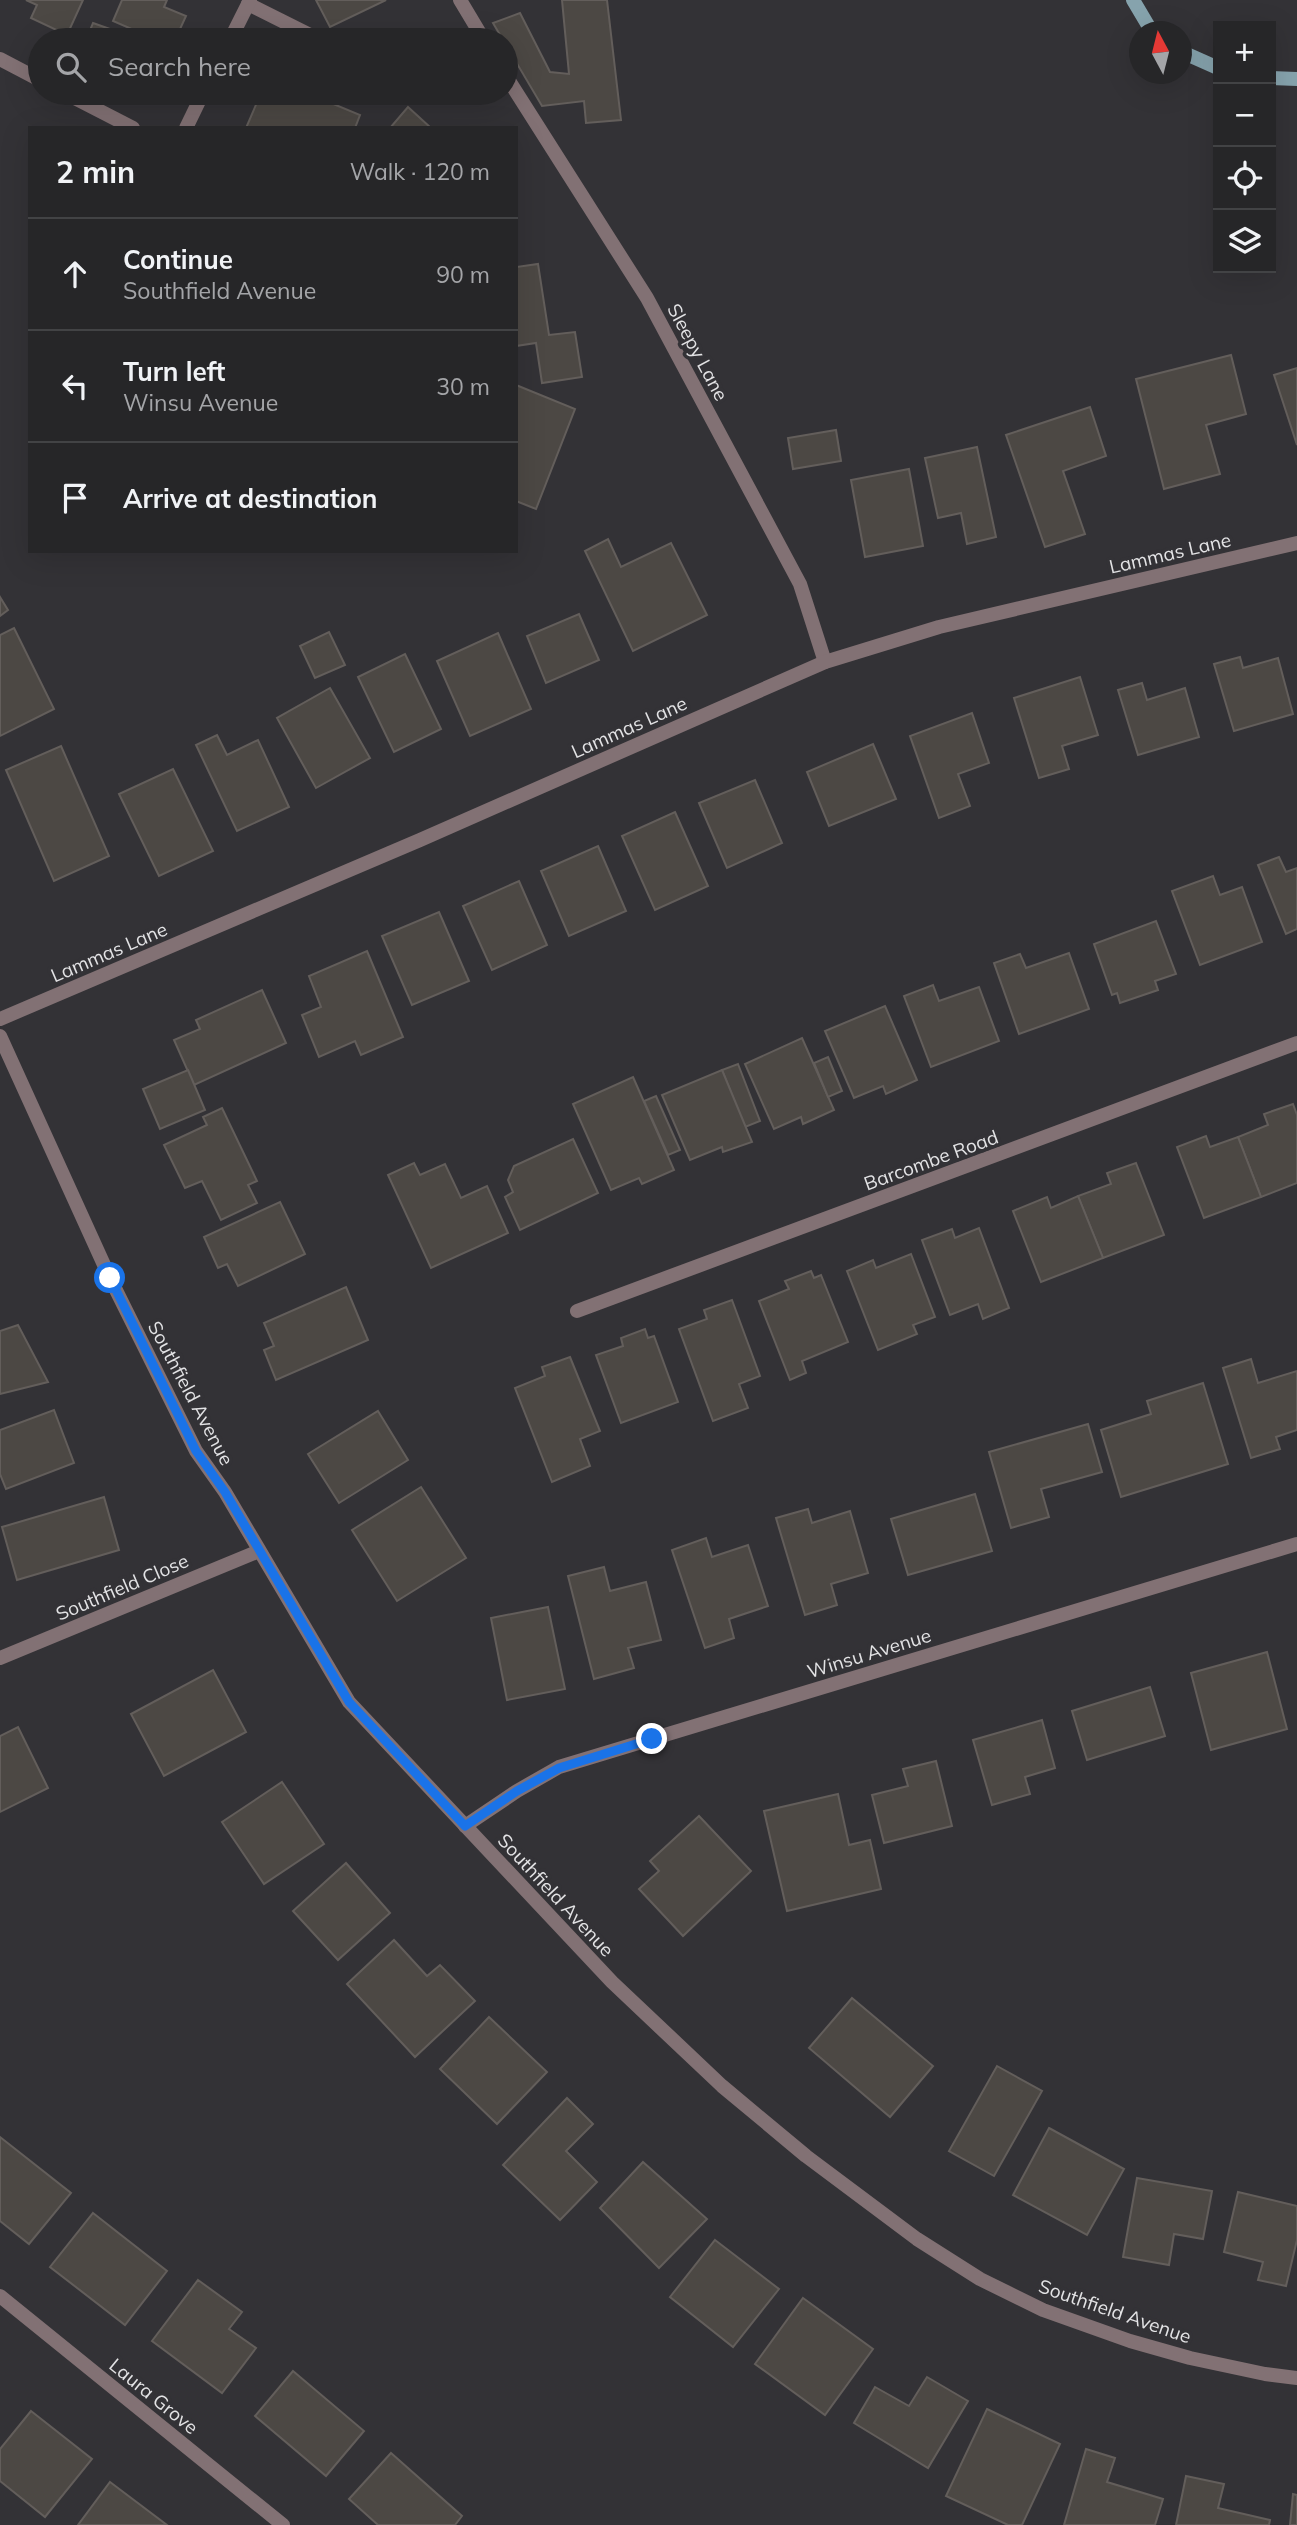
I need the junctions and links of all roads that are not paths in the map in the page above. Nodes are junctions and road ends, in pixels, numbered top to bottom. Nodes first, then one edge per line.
1 (460, 0) edge
2 (249, 2) edge
3 (236, 28) edge
4 (298, 28) edge
5 (477, 28) edge
6 (0, 59) edge
7 (28, 74) edge
8 (518, 95) edge
9 (88, 105) edge
10 (197, 105) edge
11 (129, 126) edge
12 (187, 126) edge
13 (1297, 543) edge
14 (825, 662) junction
15 (0, 1019) edge
16 (0, 1036) edge
17 (1297, 1043) edge
18 (577, 1311) dead end
19 (1297, 1544) edge
20 (259, 1551) junction
21 (0, 1658) edge
22 (465, 1826) junction
23 (0, 2296) edge
24 (1297, 2378) edge
25 (283, 2525) edge

1 - 5 street
2 - 3 street
2 - 4 street
6 - 7 street
8 - 14 street, Sleepy Lane
9 - 11 street
10 - 12 street
13 - 14 street, Lammas Lane
14 - 15 street, Lammas Lane
16 - 20 street, Southfield Avenue
17 - 18 street, Barcombe Road
19 - 22 street, Winsu Avenue
20 - 21 street, Southfield Close
20 - 22 street, Southfield Avenue
22 - 24 street, Southfield Avenue
23 - 25 street, Laura Grove

